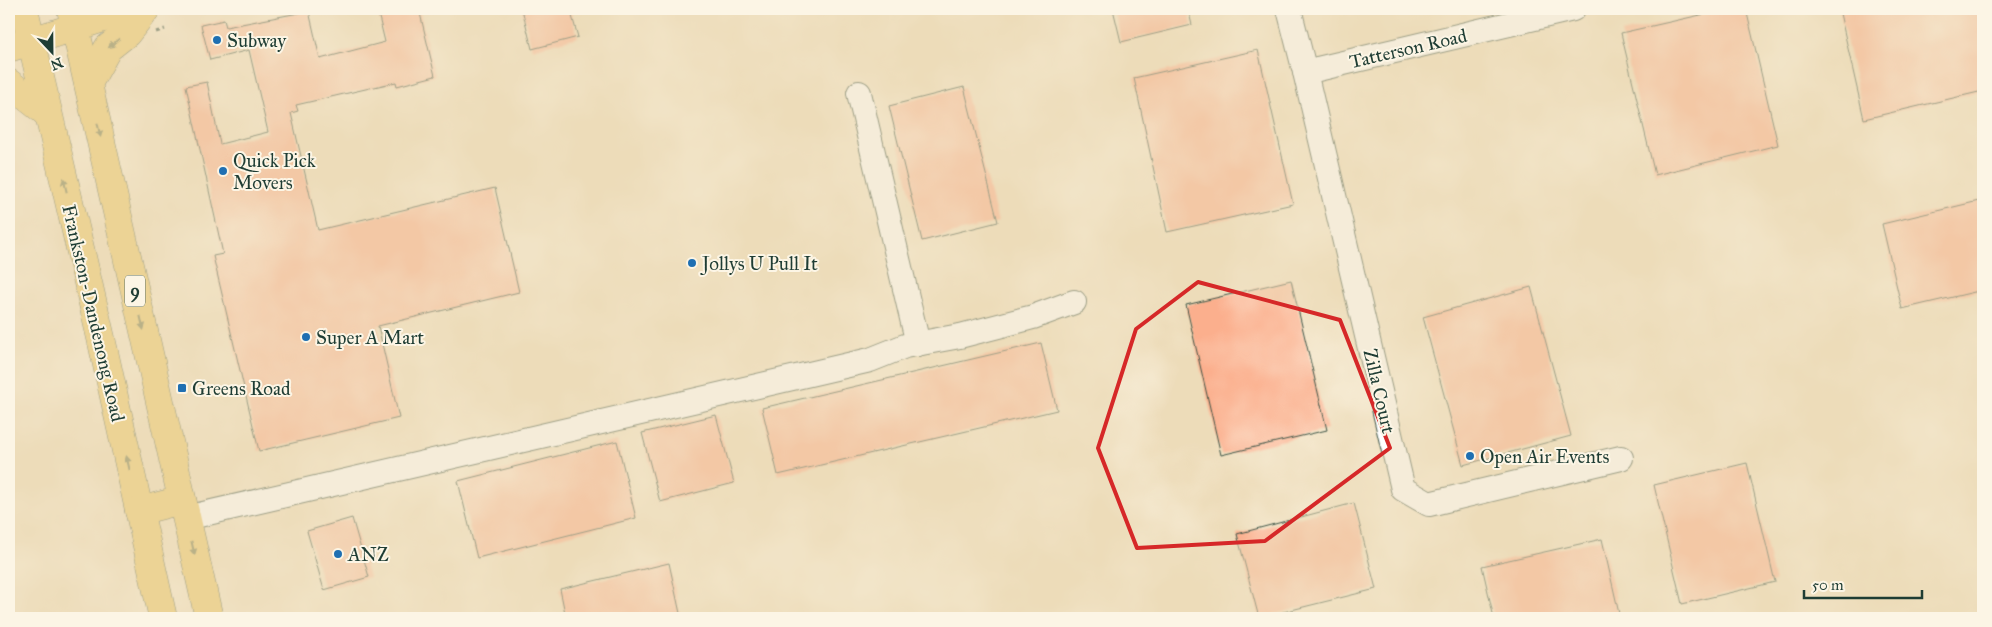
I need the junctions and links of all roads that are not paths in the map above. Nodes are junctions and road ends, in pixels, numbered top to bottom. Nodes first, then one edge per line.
1 (24, 9) edge
2 (132, 9) edge
3 (146, 9) edge
4 (1289, 9) edge
5 (1573, 9) edge
6 (73, 18) edge
7 (20, 44) edge
8 (1305, 72) junction
9 (9, 82) edge
10 (88, 82) junction
11 (860, 93) dead end
12 (48, 114) junction
13 (1074, 302) dead end
14 (918, 344) junction
15 (1621, 458) dead end
16 (184, 509) junction
17 (139, 511) junction
18 (163, 618) edge
19 (209, 618) edge

1 - 7 main road, Frankston-Dandenong Road
2 - 6 main road
3 -> 10 main road
4 - 8 street
5 - 8 street, Tatterson Road
6 - 7 main road
6 - 10 main road, 9
7 - 12 main road, Frankston-Dandenong Road
8 - 15 street, Zilla Court
9 - 12 main road
10 -> 16 main road, 9
11 - 14 street
17 -> 12 main road, Frankston-Dandenong Road
13 - 14 street
14 - 16 street
16 - 17 main road
16 -> 19 main road, 9
17 - 18 main road, Frankston-Dandenong Road

